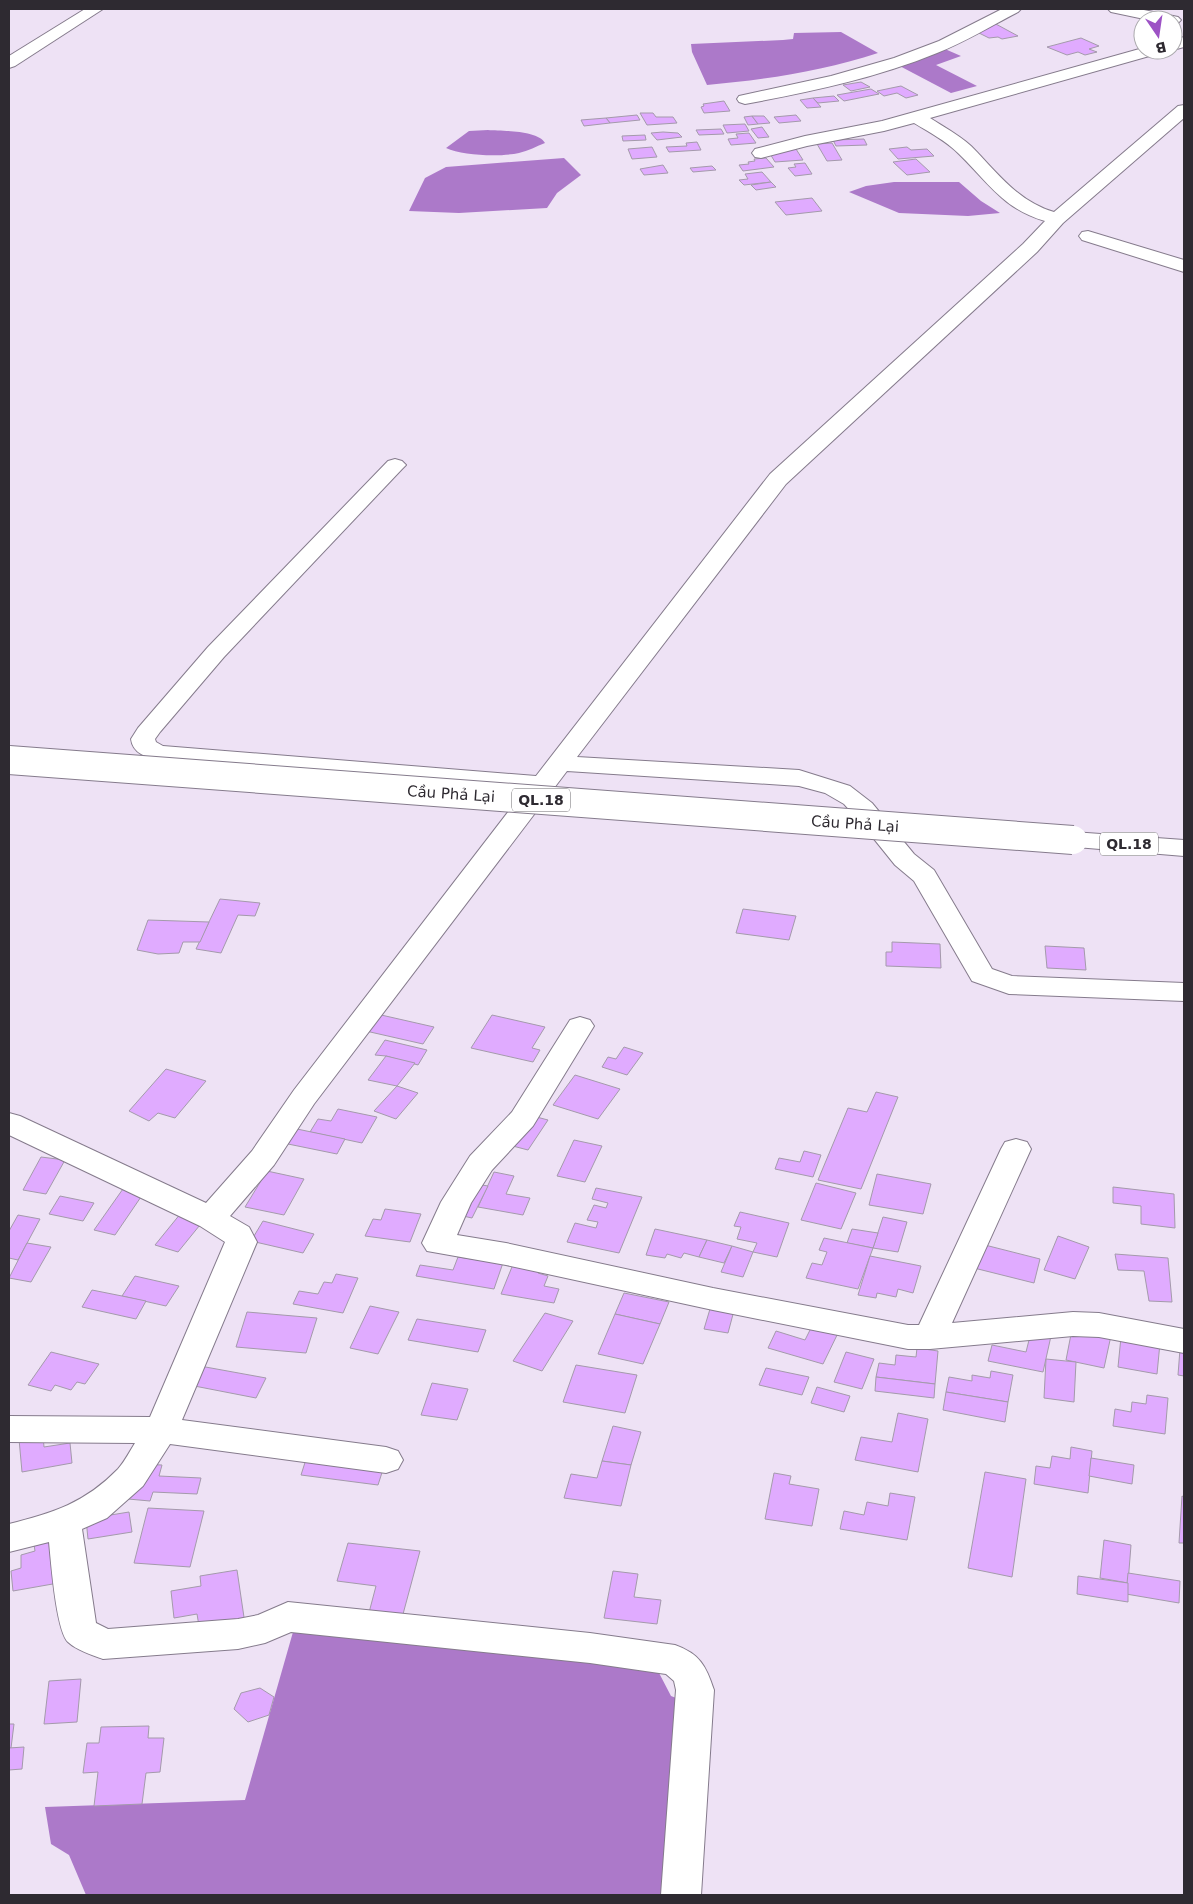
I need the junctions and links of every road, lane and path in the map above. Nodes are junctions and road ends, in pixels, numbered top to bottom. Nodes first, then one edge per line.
1 (95, 9) edge
2 (1013, 9) edge
3 (1116, 9) edge
4 (1133, 12) edge
5 (1133, 56) edge
6 (9, 63) edge
7 (744, 99) dead end
8 (1184, 110) edge
9 (916, 117) junction
10 (761, 153) dead end
11 (1057, 219) junction
12 (1088, 236) dead end
13 (1184, 266) edge
14 (395, 465) dead end
15 (9, 760) edge
16 (552, 773) junction
17 (1184, 848) edge
18 (1184, 992) edge
19 (580, 1026) dead end
20 (9, 1123) edge
21 (1016, 1149) dead end
22 (211, 1218) junction
23 (930, 1337) junction
24 (1184, 1342) edge
25 (9, 1429) edge
26 (161, 1430) junction
27 (386, 1460) dead end
28 (64, 1522) junction
29 (9, 1538) edge
30 (681, 1895) edge

1 - 6 main road
2 - 7 main road
3 - 4 main road
5 - 9 main road
8 - 11 main road
9 - 10 main road
9 - 11 main road
11 - 16 main road
12 - 13 main road
14 - 16 main road
15 - 17 main road, Cầu Phả Lại / QL.18, bridge
16 - 18 main road
16 - 22 main road
19 - 23 main road
20 - 22 main road
21 - 23 main road
22 - 26 main road
23 - 24 main road
25 - 26 main road
26 - 27 main road
26 - 28 main road
28 - 29 main road
28 - 30 main road

